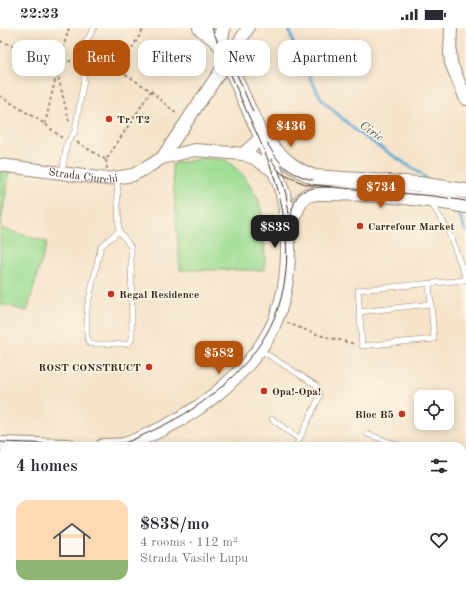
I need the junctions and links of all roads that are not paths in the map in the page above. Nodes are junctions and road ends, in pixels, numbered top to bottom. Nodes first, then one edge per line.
1 (94, 28) edge
2 (223, 28) edge
3 (248, 28) edge
4 (451, 28) edge
5 (200, 29) edge
6 (216, 40) edge
7 (222, 40) edge
8 (238, 40) edge
9 (216, 76) edge
10 (235, 76) edge
11 (466, 99) edge
12 (260, 136) junction
13 (243, 154) junction
14 (162, 158) junction
15 (0, 165) edge
16 (275, 172) junction
17 (61, 174) junction
18 (117, 178) junction
19 (418, 184) junction
20 (466, 191) edge
21 (429, 200) junction
22 (466, 206) edge
23 (119, 231) junction
24 (288, 238) junction
25 (466, 279) edge
26 (429, 283) junction
27 (430, 304) junction
28 (359, 312) junction
29 (260, 350) junction
30 (272, 419) dead end
31 (367, 434) dead end
32 (299, 438) junction
33 (132, 442) edge
34 (298, 442) edge
35 (390, 442) edge

1 - 17 lane
2 - 7 main road
3 - 8 street, Strada Ciurchi
4 - 11 street
5 - 6 main road
9 - 14 street, Strada Ciurchi
10 - 12 main road
12 - 13 street
12 - 16 main road
12 - 19 main road
13 - 14 street, Strada Ciurchi
13 - 16 street, Strada Ciurchi
14 - 18 street, Strada Ciurchi
15 - 17 street, Strada Ciurchi
16 - 24 main road
17 - 18 street, Strada Ciurchi
18 - 23 lane
19 - 20 main road
19 - 21 lane
21 - 22 main road
21 - 24 main road
21 - 25 lane
23 - 23 lane
24 - 29 main road
25 - 26 lane
26 - 27 lane
26 - 28 lane
27 - 28 lane
27 - 28 lane
29 - 32 lane
29 - 33 main road
30 - 32 lane
31 - 35 lane
32 - 34 lane

